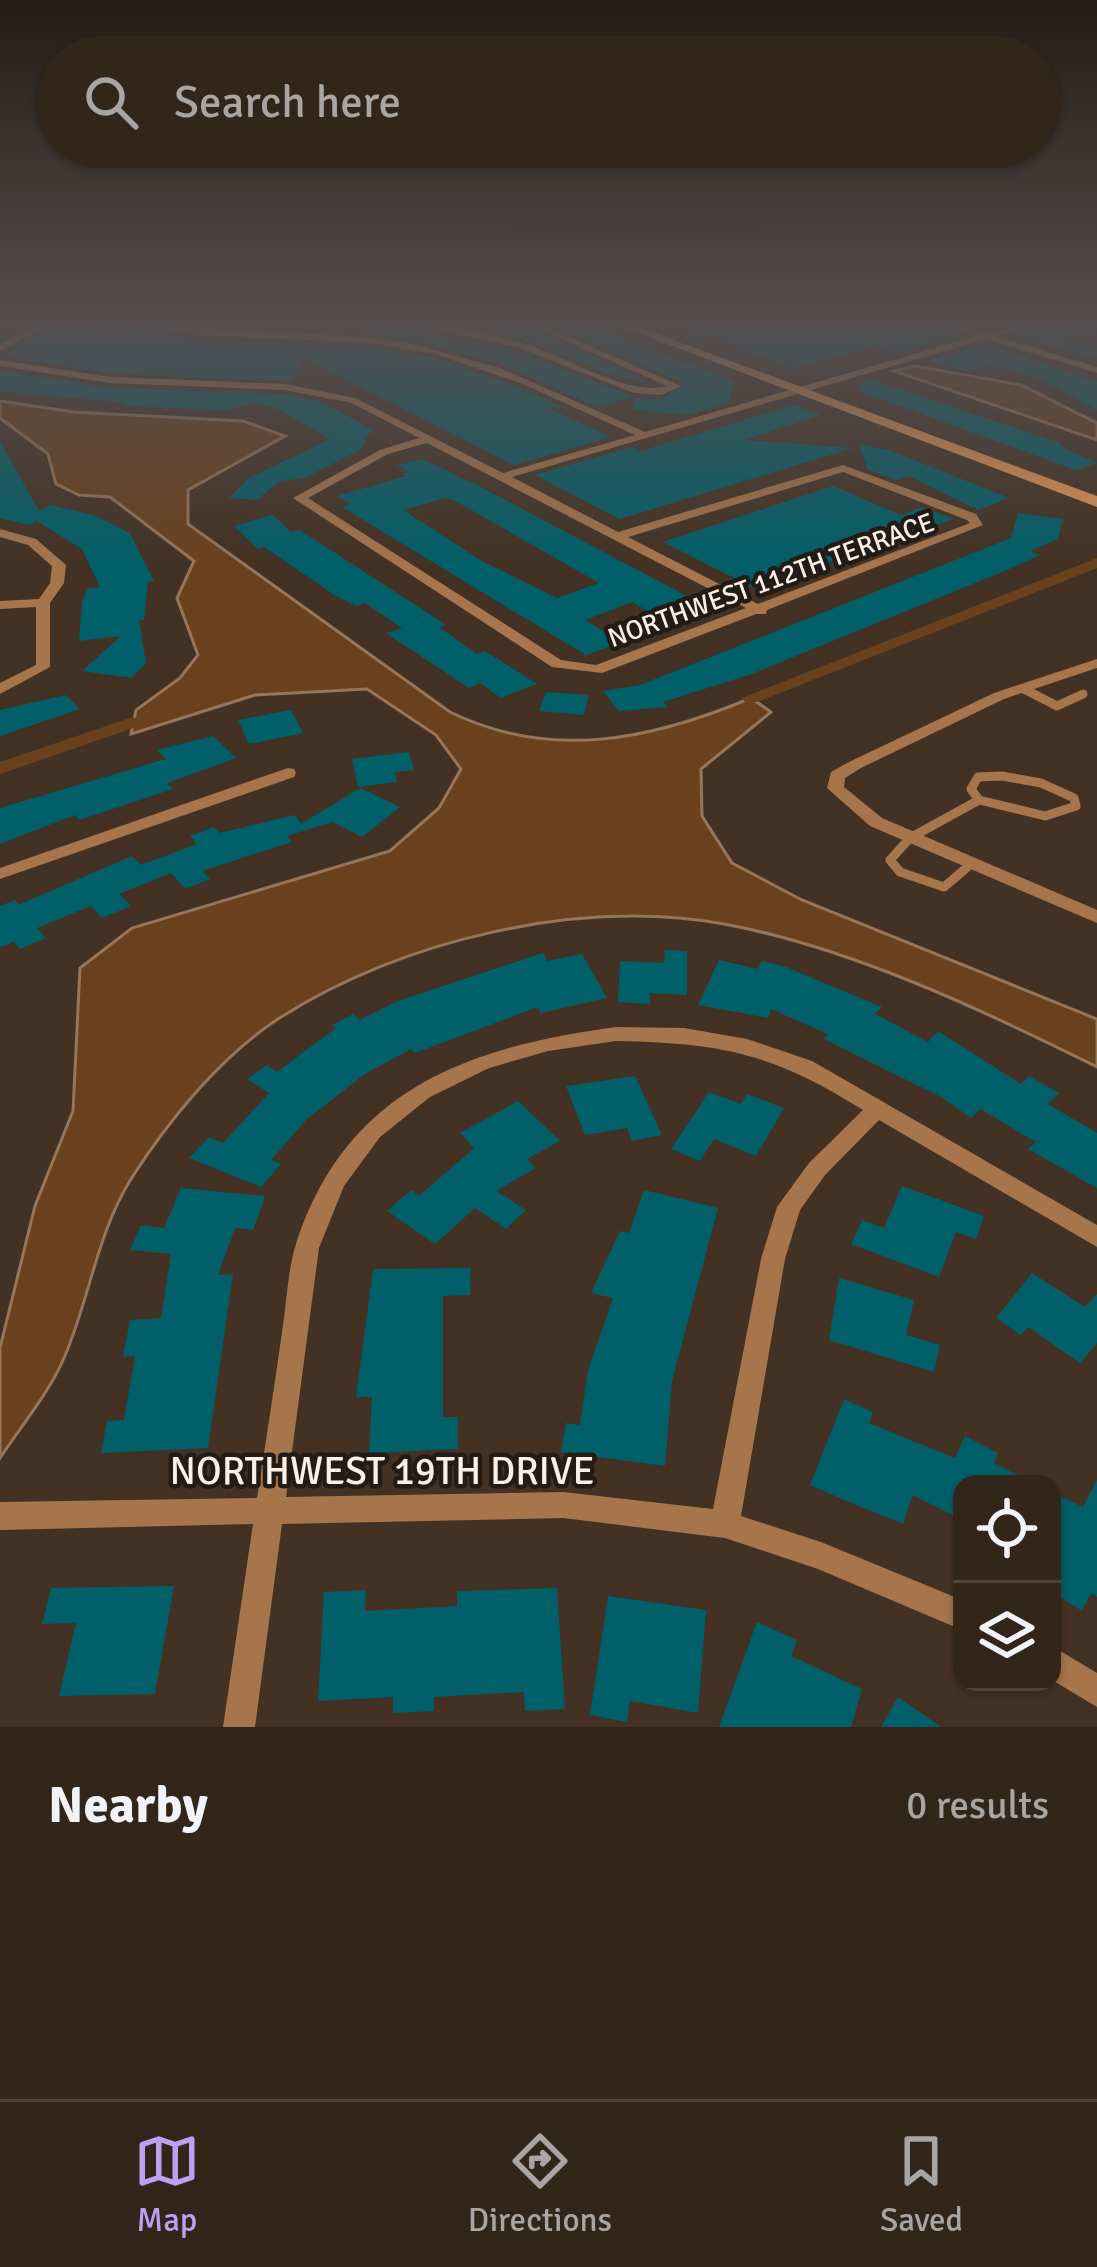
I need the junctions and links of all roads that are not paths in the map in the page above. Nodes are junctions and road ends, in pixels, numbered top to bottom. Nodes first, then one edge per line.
1 (365, 406) edge
2 (579, 406) edge
3 (741, 406) edge
4 (847, 406) edge
5 (851, 406) edge
6 (644, 434) junction
7 (428, 439) junction
8 (504, 476) junction
9 (1097, 493) edge
10 (1097, 502) edge
11 (0, 533) edge
12 (619, 536) junction
13 (43, 604) junction
14 (0, 605) edge
15 (761, 611) junction
16 (1097, 663) edge
17 (0, 689) edge
18 (1024, 689) junction
19 (1083, 694) dead end
20 (288, 773) dead end
21 (979, 800) junction
22 (910, 838) junction
23 (971, 864) junction
24 (0, 874) edge
25 (1097, 916) edge
26 (877, 1109) junction
27 (1097, 1237) edge
28 (271, 1510) junction
29 (0, 1516) edge
30 (725, 1524) junction
31 (953, 1611) edge
32 (1061, 1668) edge
33 (1097, 1691) edge
34 (239, 1727) edge

1 - 7 street
2 - 6 street
3 - 6 street
4 - 10 street
5 - 9 street
6 - 8 street
7 - 8 street
7 - 15 street, NORTHWEST 112TH TERRACE
8 - 12 street
11 - 13 street
12 - 15 street
12 - 15 street, NORTHWEST 112TH TERRACE
13 - 14 street
13 - 17 street
16 - 18 street
18 - 19 lane
18 - 22 street
20 - 24 street
21 - 21 lane
21 - 22 lane
22 - 23 street
22 - 23 lane
23 - 25 street
26 - 27 street
26 - 28 street
26 - 30 street
28 - 29 street, NORTHWEST 19TH DRIVE
28 - 30 street, NORTHWEST 19TH DRIVE
28 - 34 street
30 - 31 street, NORTHWEST 19TH DRIVE
32 - 33 street

